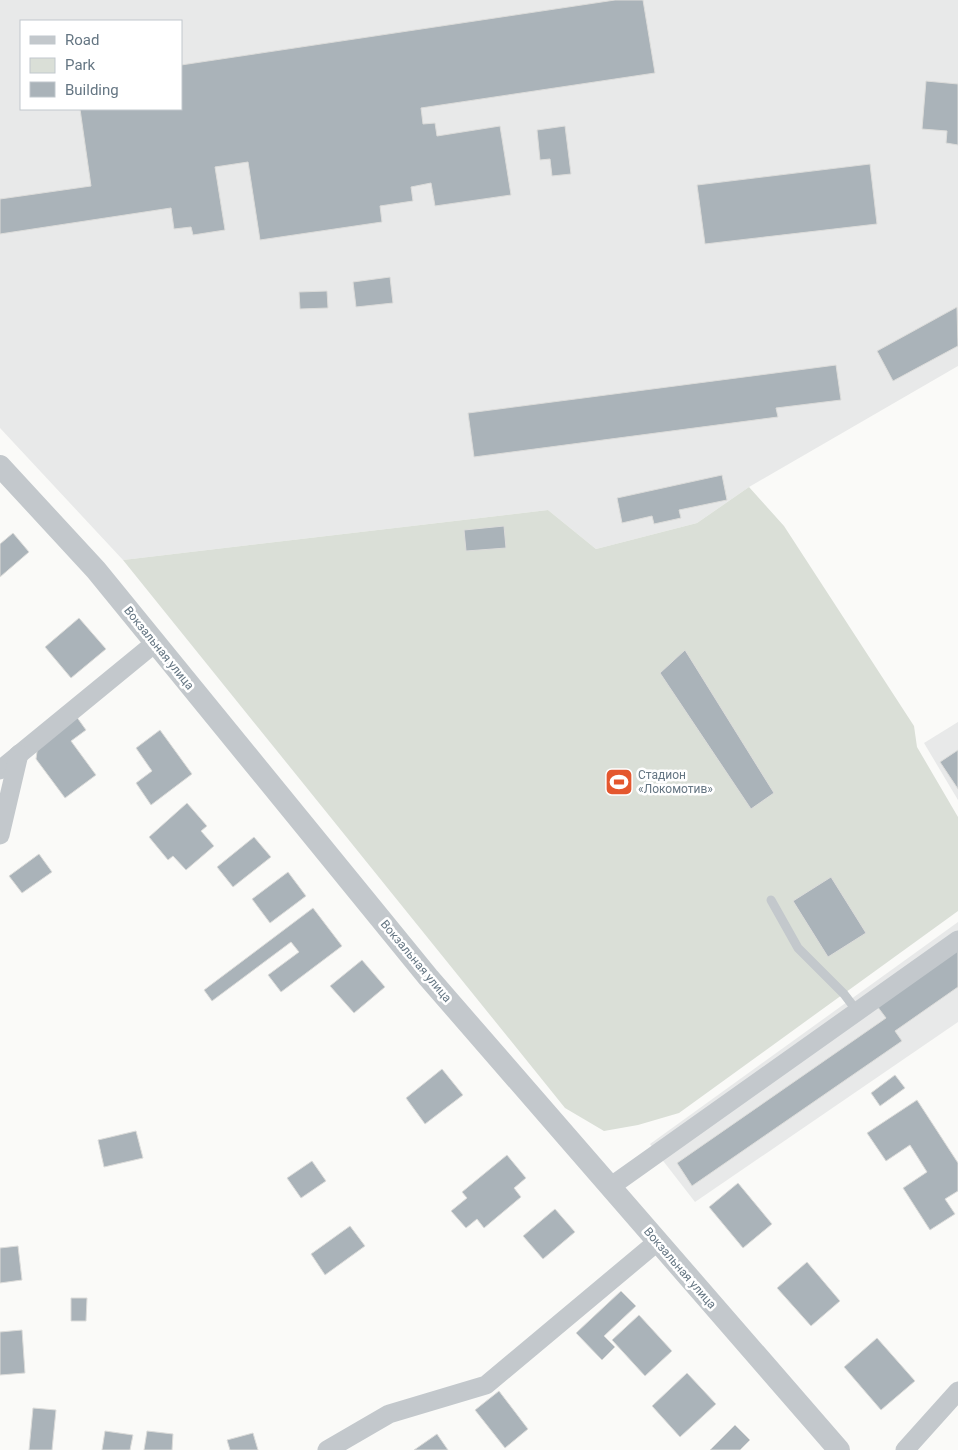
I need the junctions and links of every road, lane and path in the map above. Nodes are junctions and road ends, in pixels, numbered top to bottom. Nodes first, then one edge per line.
1 (0, 466) edge
2 (155, 642) junction
3 (19, 754) junction
4 (0, 770) edge
5 (0, 835) edge
6 (771, 900) dead end
7 (958, 940) edge
8 (857, 1011) junction
9 (610, 1187) junction
10 (657, 1242) junction
11 (958, 1391) edge
12 (327, 1450) edge
13 (839, 1450) edge
14 (906, 1450) edge

1 - 2 street, Вокзальная улица
2 - 3 street
2 - 9 street, Вокзальная улица
3 - 4 street
3 - 5 street
6 - 8 lane
7 - 8 street
8 - 9 street
9 - 10 street, Вокзальная улица
10 - 12 street
10 - 13 street, Вокзальная улица
11 - 14 street

